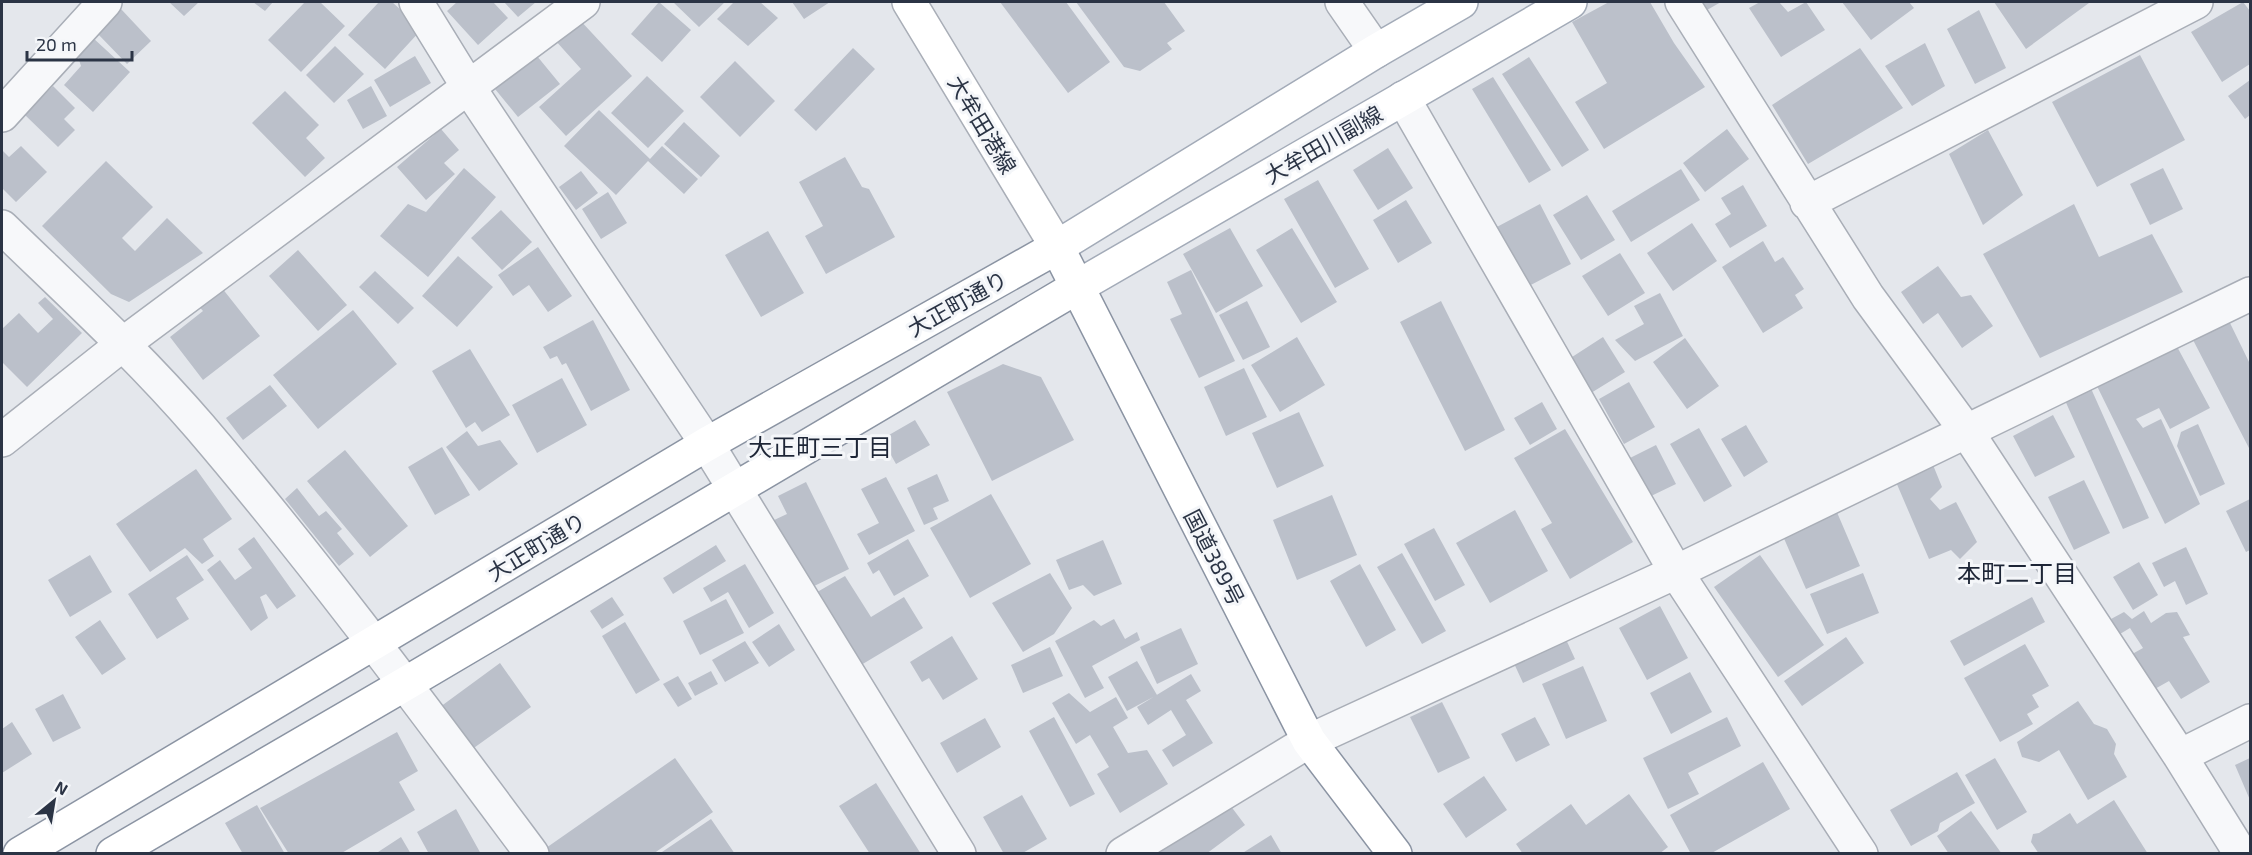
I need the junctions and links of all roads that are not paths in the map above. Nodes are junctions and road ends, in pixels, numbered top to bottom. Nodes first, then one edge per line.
1 (105, 2) edge
2 (416, 2) edge
3 (583, 2) edge
4 (909, 2) edge
5 (1342, 2) edge
6 (1461, 2) edge
7 (1570, 2) edge
8 (1682, 2) edge
9 (2196, 2) edge
10 (1376, 51) junction
11 (469, 88) junction
12 (1402, 98) junction
13 (2, 115) edge
14 (1807, 203) junction
15 (2, 227) edge
16 (1057, 247) junction
17 (1077, 287) junction
18 (2250, 294) edge
19 (123, 344) junction
20 (1967, 432) junction
21 (2, 440) edge
22 (707, 444) junction
23 (734, 489) junction
24 (1676, 572) junction
25 (374, 641) junction
26 (405, 684) junction
27 (2250, 721) edge
28 (1309, 741) junction
29 (2180, 756) junction
30 (20, 854) edge
31 (113, 854) edge
32 (532, 854) edge
33 (959, 854) edge
34 (1123, 854) edge
35 (1395, 854) edge
36 (1861, 854) edge
37 (2241, 854) edge

1 - 13 street
2 - 11 street
3 - 11 street
4 - 16 main road, 大牟田港線
5 - 10 street
6 - 10 main road
7 - 12 main road, 大牟田川副線
8 - 14 street
9 - 14 street
10 - 16 main road
11 - 19 street
11 - 22 street
12 - 17 main road, 大牟田川副線
12 - 24 street
14 - 20 street
15 - 19 street
16 - 17 main road, 国道389号
16 - 22 main road, 大正町通り
17 - 23 main road, 大正町通り
17 - 28 main road, 国道389号
18 - 20 street
19 - 21 street
19 - 25 street
20 - 24 street
20 - 29 street
22 - 23 street
22 - 25 main road, 大正町通り
23 - 26 main road, 大正町通り
23 - 33 street
24 - 28 street
24 - 36 street
25 - 26 street
25 - 30 main road, 大正町通り
26 - 31 main road, 大正町通り
26 - 32 street
27 - 29 street
28 - 34 street
28 - 35 main road, 国道389号
29 - 37 street

